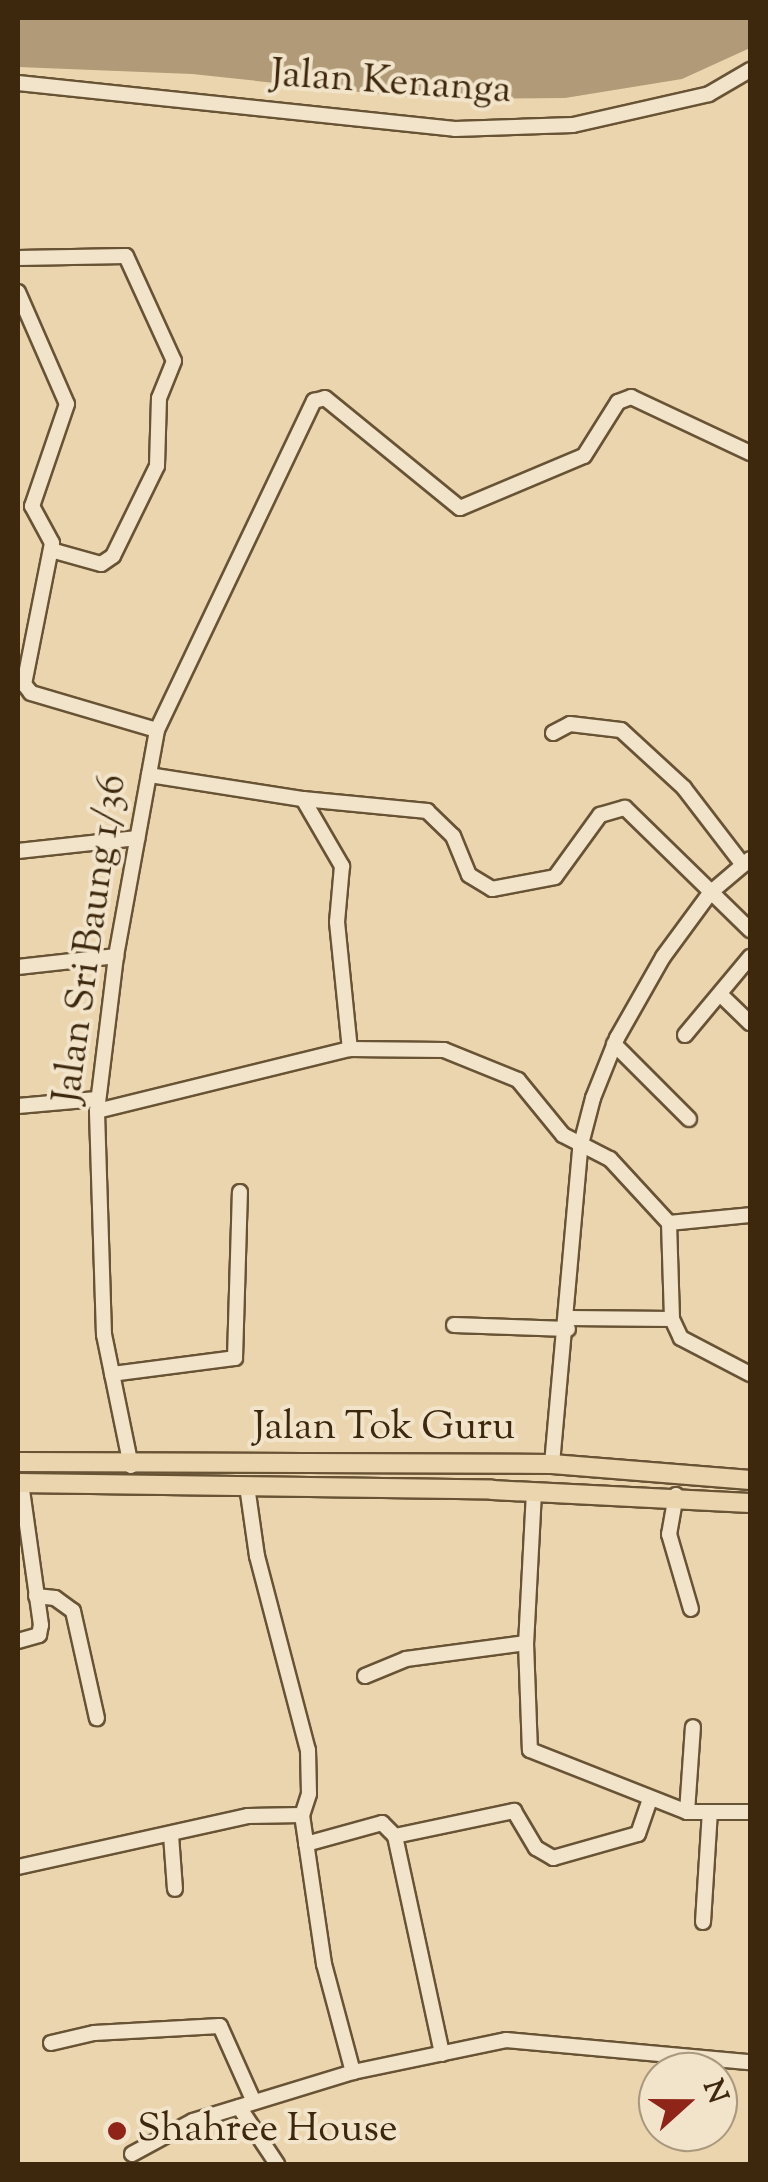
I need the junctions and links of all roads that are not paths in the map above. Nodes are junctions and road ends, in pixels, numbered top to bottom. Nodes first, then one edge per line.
1 (750, 70) edge
2 (18, 82) edge
3 (18, 258) edge
4 (18, 292) edge
5 (750, 453) edge
6 (51, 550) junction
7 (157, 730) junction
8 (554, 733) dead end
9 (148, 776) junction
10 (303, 799) junction
11 (137, 838) junction
12 (18, 851) edge
13 (747, 862) edge
14 (710, 892) junction
15 (750, 930) edge
16 (116, 956) junction
17 (750, 957) edge
18 (18, 967) edge
19 (722, 996) junction
20 (750, 1023) edge
21 (685, 1036) dead end
22 (614, 1044) junction
23 (350, 1049) junction
24 (97, 1105) junction
25 (18, 1106) edge
26 (689, 1119) dead end
27 (580, 1148) junction
28 (240, 1192) dead end
29 (750, 1215) edge
30 (668, 1223) junction
31 (672, 1319) junction
32 (569, 1324) junction
33 (454, 1325) dead end
34 (112, 1374) junction
35 (750, 1374) edge
36 (18, 1462) edge
37 (552, 1464) junction
38 (493, 1465) junction
39 (131, 1466) junction
40 (750, 1480) edge
41 (20, 1483) edge
42 (246, 1486) junction
43 (492, 1490) junction
44 (534, 1492) junction
45 (676, 1496) junction
46 (750, 1503) edge
47 (36, 1596) junction
48 (691, 1608) dead end
49 (18, 1641) edge
50 (526, 1643) junction
51 (365, 1676) dead end
52 (97, 1718) dead end
53 (693, 1727) dead end
54 (649, 1802) junction
55 (687, 1812) junction
56 (710, 1812) junction
57 (750, 1812) edge
58 (302, 1815) junction
59 (171, 1835) junction
60 (394, 1836) junction
61 (306, 1844) junction
62 (18, 1867) edge
63 (175, 1889) dead end
64 (703, 1922) dead end
65 (51, 2043) dead end
66 (442, 2054) junction
67 (750, 2062) edge
68 (353, 2072) junction
69 (247, 2104) junction
70 (132, 2154) dead end
71 (277, 2164) edge

1 - 2 street, Jalan Kenanga
3 - 6 street
4 - 6 street
5 - 7 street, Jalan Sri Baung 1/36
6 - 7 street
7 - 9 street, Jalan Sri Baung 1/36
8 - 13 street
9 - 10 street
9 - 11 street, Jalan Sri Baung 1/36
10 - 14 street
10 - 23 street
11 - 12 street
11 - 16 street, Jalan Sri Baung 1/36
13 - 14 street
14 - 15 street
14 - 22 street
16 - 18 street
16 - 24 street, Jalan Sri Baung 1/36
17 - 19 street
19 - 20 street
19 - 21 street
22 - 26 street
22 - 27 street
23 - 24 street
23 - 27 street
24 - 25 street
24 - 34 street, Jalan Sri Baung 1/36
27 - 30 street
27 - 32 street
28 - 34 street
29 - 30 street
30 - 31 street
31 - 32 street
31 - 35 street
32 - 33 street
32 - 37 street
34 - 39 street, Jalan Sri Baung 1/36
36 - 39 main road, Jalan Tok Guru
37 - 38 main road, Jalan Tok Guru
37 - 40 main road, Jalan Tok Guru
38 - 39 main road, Jalan Tok Guru
38 - 43 main road
41 - 42 main road, Jalan Tok Guru
41 - 47 street
42 - 43 main road, Jalan Tok Guru
42 - 58 street
43 - 44 main road, Jalan Tok Guru
44 - 45 main road, Jalan Tok Guru
44 - 50 street
45 - 46 main road, Jalan Tok Guru
45 - 48 street
47 - 49 street
47 - 52 street
50 - 51 street
50 - 54 street
53 - 55 street
54 - 55 street
54 - 60 street
55 - 56 street
56 - 57 street
56 - 64 street
58 - 59 street
58 - 61 street
59 - 62 street
59 - 63 street
60 - 61 street
60 - 66 street
61 - 68 street
65 - 69 street
66 - 67 street
66 - 68 street
68 - 69 street
69 - 70 street
69 - 71 street

